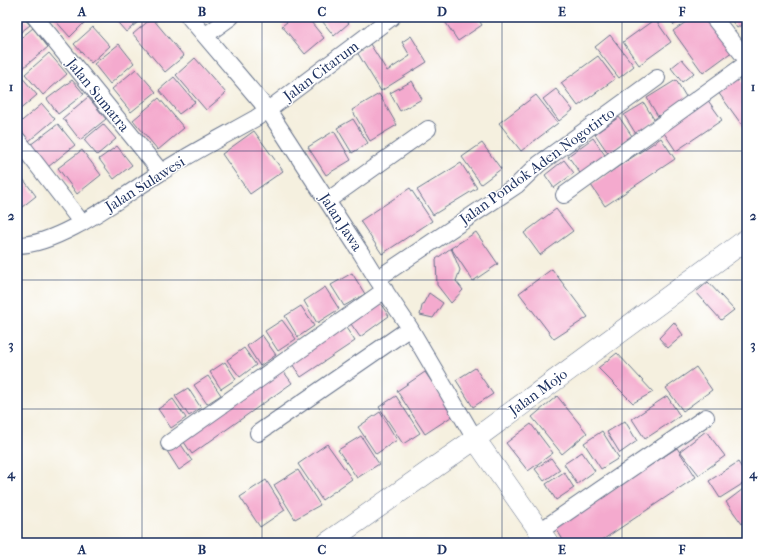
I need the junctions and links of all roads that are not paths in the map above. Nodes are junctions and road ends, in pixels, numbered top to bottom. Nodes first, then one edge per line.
1 (35, 17) edge
2 (189, 17) edge
3 (231, 17) edge
4 (392, 17) edge
5 (713, 17) edge
6 (206, 35) junction
7 (745, 55) edge
8 (657, 78) dead end
9 (268, 110) junction
10 (428, 129) dead end
11 (17, 139) edge
12 (161, 172) junction
13 (564, 195) dead end
14 (327, 201) junction
15 (82, 223) junction
16 (747, 239) edge
17 (17, 245) edge
18 (381, 285) junction
19 (410, 328) junction
20 (706, 417) dead end
21 (258, 433) dead end
22 (475, 439) junction
23 (169, 443) dead end
24 (544, 537) edge
25 (327, 543) edge

1 - 12 street, Jalan Sumatra
2 - 6 street, Jalan Jawa
3 - 6 street
4 - 9 street, Jalan Citarum
5 - 7 street
6 - 9 street, Jalan Jawa
7 - 13 street
8 - 18 street, Jalan Pondok Aden Nogotirto
9 - 12 street, Jalan Sulawesi
9 - 14 street, Jalan Jawa
10 - 14 street
11 - 15 street
12 - 15 street, Jalan Sulawesi
14 - 18 street, Jalan Jawa
15 - 17 street, Jalan Sulawesi
16 - 22 street, Jalan Mojo
18 - 19 street, Jalan Jawa
18 - 23 street, Jalan Pondok Aden Nogotirto
19 - 21 street
19 - 22 street, Jalan Jawa
20 - 24 street
22 - 24 street
22 - 25 street, Jalan Mojo

